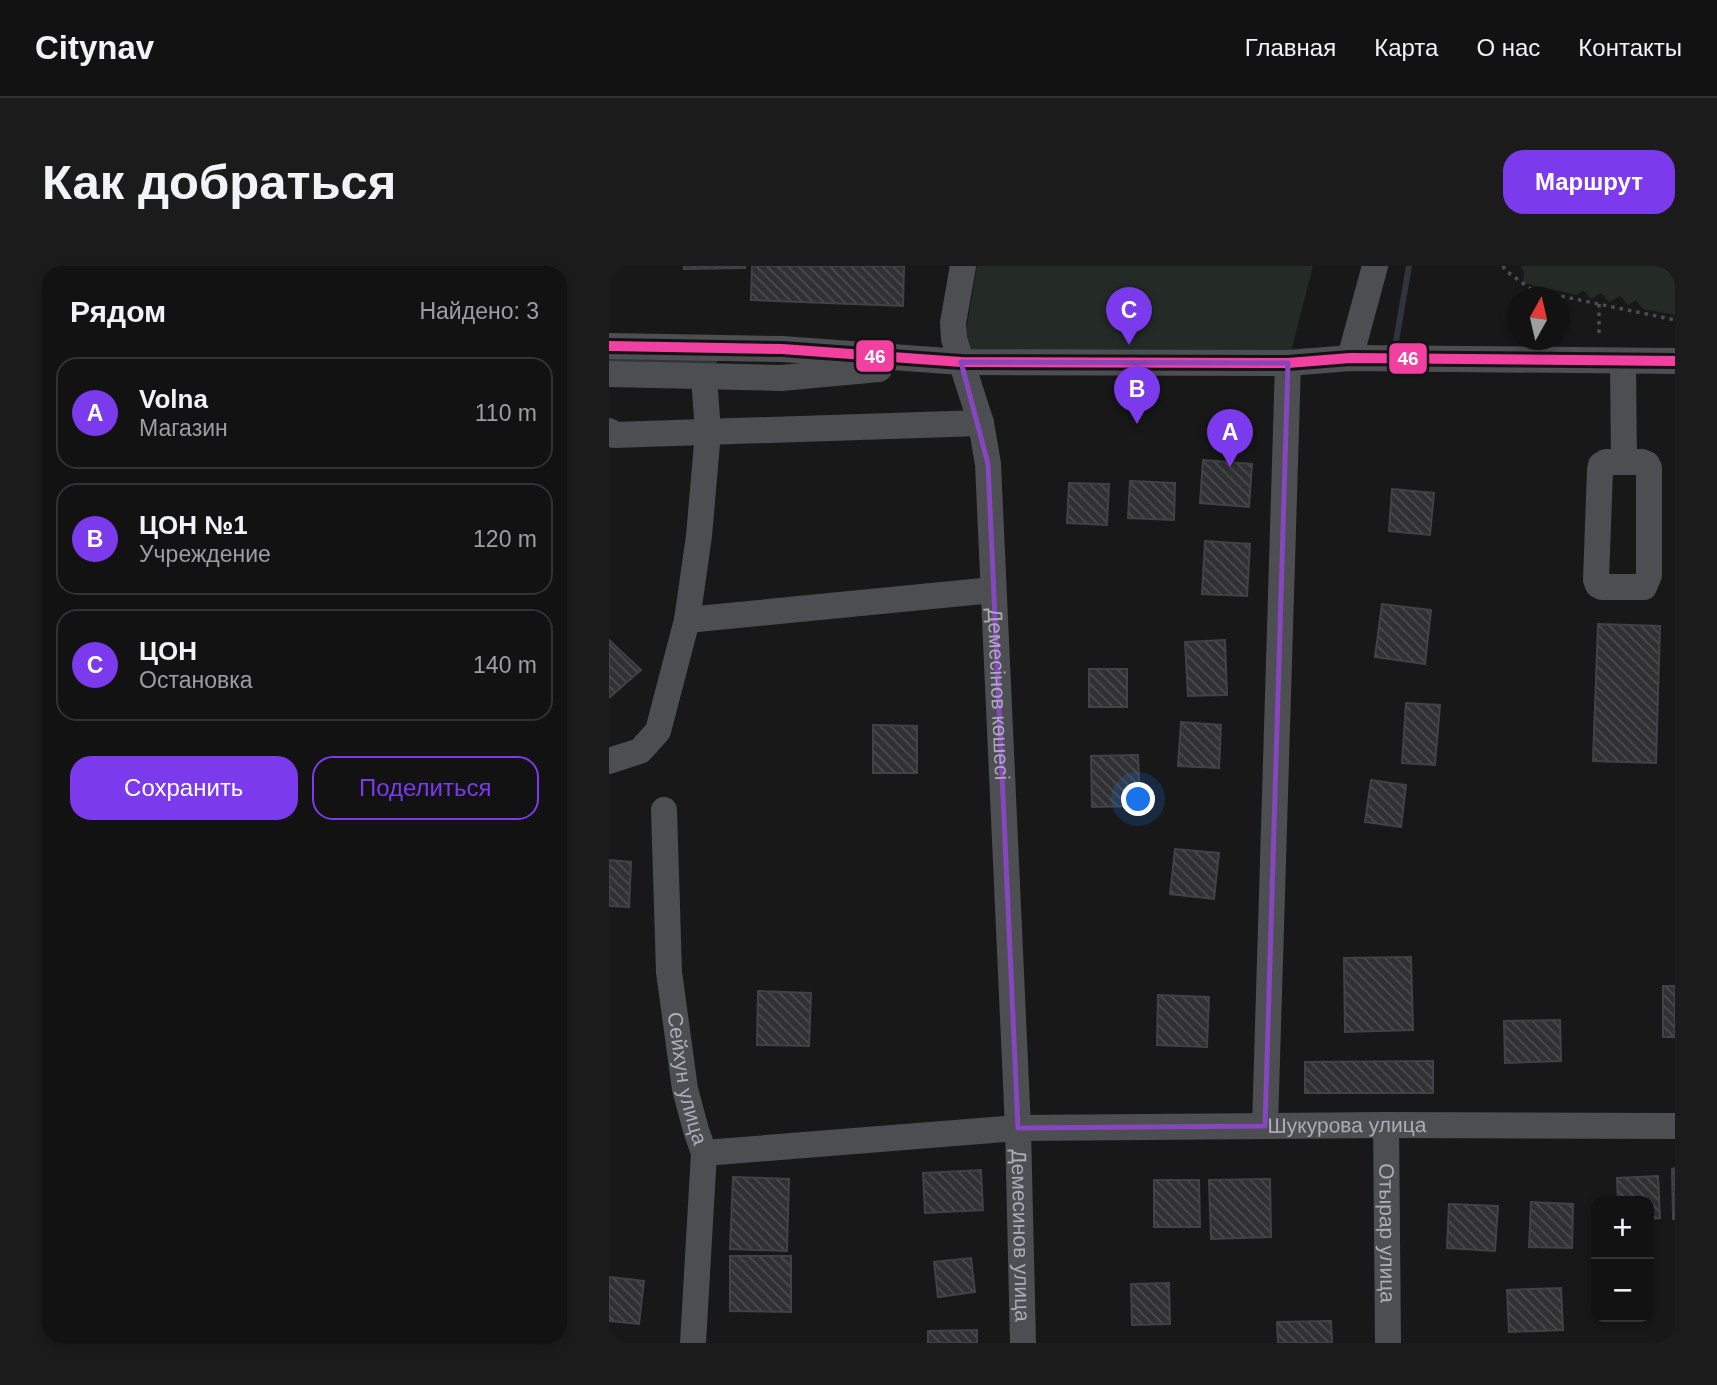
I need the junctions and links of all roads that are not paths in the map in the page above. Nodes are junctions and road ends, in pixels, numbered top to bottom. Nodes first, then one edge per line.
1 (963, 266) edge
2 (1375, 266) edge
3 (609, 334) edge
4 (609, 346) edge
5 (682, 347) junction
6 (1350, 358) junction
7 (1611, 361) junction
8 (961, 362) junction
9 (1675, 362) edge
10 (1288, 363) junction
11 (609, 374) edge
12 (695, 376) junction
13 (609, 384) edge
14 (981, 423) junction
15 (708, 432) junction
16 (611, 434) edge
17 (1624, 462) junction
18 (993, 590) junction
19 (687, 620) junction
20 (609, 761) edge
21 (664, 810) dead end
22 (1386, 1125) junction
23 (1265, 1126) junction
24 (1675, 1126) edge
25 (1019, 1128) junction
26 (704, 1153) junction
27 (693, 1343) edge
28 (1023, 1343) edge
29 (1388, 1343) edge

1 - 8 street, Демесінов көшесі
2 - 6 street
3 - 5 street
4 - 5 street
5 - 8 street
6 - 7 street
6 - 10 street
7 - 9 street
7 - 17 street
8 - 10 street
8 - 12 street
8 - 14 street, Демесінов көшесі
10 - 23 street
11 - 12 street
12 - 13 street
12 - 15 street
14 - 15 street
14 - 18 street, Демесінов көшесі
15 - 16 street
15 - 19 street
17 - 17 street
18 - 19 street
18 - 25 street, Демесінов көшесі
19 - 20 street
21 - 26 street, Сейхун улица
22 - 23 street, Шукурова улица
22 - 24 street, Шукурова улица
22 - 29 street, Отырар улица
23 - 25 street, Шукурова улица
25 - 26 street, Шукурова улица
25 - 28 street, Демесинов улица
26 - 27 street, Сейхун улица

